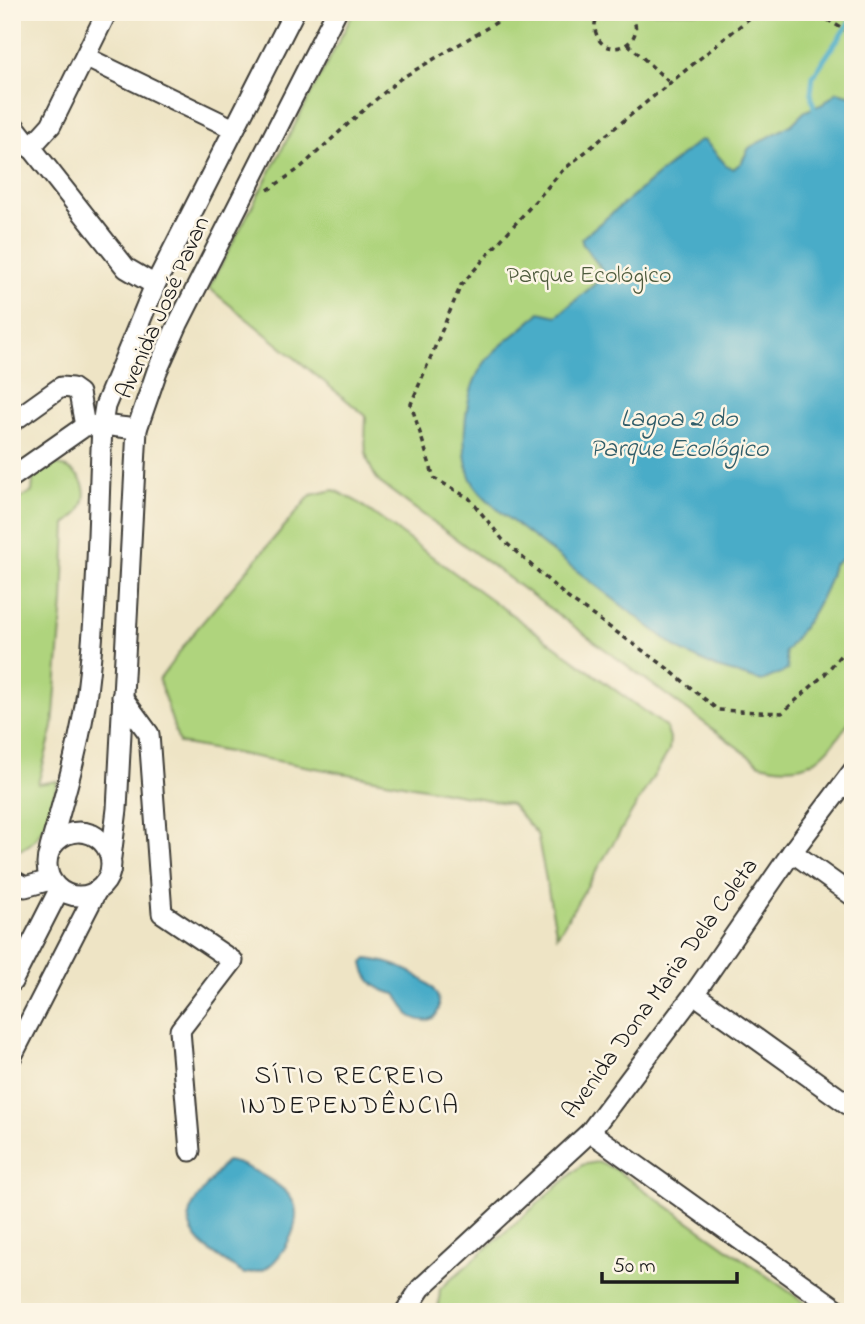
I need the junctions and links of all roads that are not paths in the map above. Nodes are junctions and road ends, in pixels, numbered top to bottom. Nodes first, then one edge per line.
1 (107, 12) edge
2 (294, 12) edge
3 (335, 12) edge
4 (85, 57) junction
5 (12, 123) edge
6 (234, 129) junction
7 (30, 148) junction
8 (155, 285) junction
9 (12, 422) edge
10 (93, 426) junction
11 (137, 429) junction
12 (12, 477) edge
13 (122, 697) junction
14 (853, 771) edge
15 (50, 848) junction
16 (792, 852) junction
17 (111, 856) junction
18 (12, 880) edge
19 (55, 885) junction
20 (96, 892) junction
21 (853, 896) edge
22 (12, 982) edge
23 (694, 994) junction
24 (12, 1056) edge
25 (853, 1108) edge
26 (590, 1132) junction
27 (190, 1151) dead end
28 (405, 1312) edge
29 (841, 1312) edge

1 - 4 street
2 - 6 street, Avenida José Pavan
3 - 11 street, Avenida José Pavan
4 - 6 street
4 - 7 street
5 - 7 street
6 - 8 street, Avenida José Pavan
7 - 8 street
8 - 10 street, Avenida José Pavan
9 - 10 street
10 - 11 street
10 - 12 street
10 - 15 street, Avenida José Pavan
11 - 13 street, Avenida José Pavan
13 - 17 street, Avenida José Pavan
13 - 27 street
14 - 16 street, Avenida Dona Maria Dela Coleta
15 - 17 street
15 - 19 street
16 - 21 street
16 - 23 street, Avenida Dona Maria Dela Coleta
17 - 20 street
18 - 19 street
19 - 20 street
19 - 22 street
20 - 24 street
23 - 25 street
23 - 26 street, Avenida Dona Maria Dela Coleta
26 - 28 street, Avenida Dona Maria Dela Coleta
26 - 29 street

